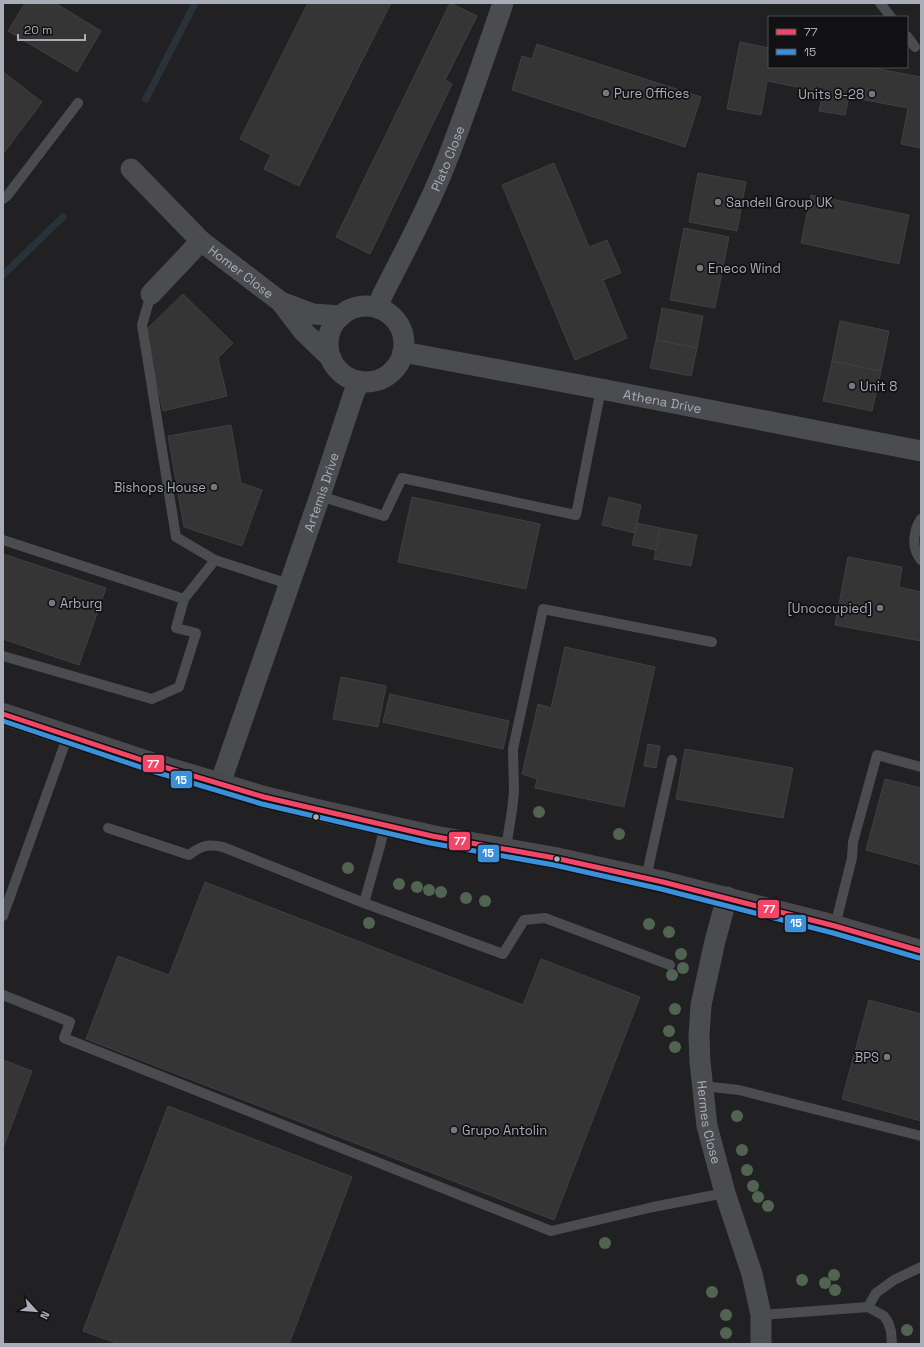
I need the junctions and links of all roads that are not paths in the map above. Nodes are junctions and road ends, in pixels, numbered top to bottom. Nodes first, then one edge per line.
1 (503, 3) edge
2 (884, 4) edge
3 (890, 16) edge
4 (908, 37) edge
5 (915, 47) dead end
6 (78, 103) dead end
7 (131, 169) dead end
8 (3, 199) edge
9 (201, 241) junction
10 (151, 294) joint
11 (281, 302) junction
12 (378, 308) junction
13 (341, 316) junction
14 (403, 352) junction
15 (331, 358) junction
16 (360, 381) junction
17 (601, 389) junction
18 (921, 451) edge
19 (320, 496) junction
20 (921, 519) edge
21 (3, 540) edge
22 (215, 560) junction
23 (921, 560) edge
24 (289, 584) junction
25 (184, 598) junction
26 (712, 642) dead end
27 (3, 656) edge
28 (3, 714) edge
29 (68, 735) junction
30 (672, 760) dead end
31 (921, 767) edge
32 (220, 784) junction
33 (385, 825) junction
34 (108, 828) dead end
35 (506, 848) junction
36 (646, 878) junction
37 (727, 897) junction
38 (364, 903) junction
39 (3, 916) edge
40 (834, 926) junction
41 (921, 951) edge
42 (670, 965) dead end
43 (3, 994) edge
44 (703, 1086) junction
45 (921, 1136) edge
46 (726, 1193) junction
47 (921, 1267) edge
48 (868, 1307) junction
49 (761, 1315) junction
50 (761, 1344) edge
51 (892, 1344) edge

1 - 12 street, Plato Close
2 - 3 lane
4 - 5 lane
6 - 8 lane
7 - 9 street, Homer Close
9 - 10 street, Homer Close
9 - 11 street, Homer Close
10 - 22 lane
11 - 13 street, Homer Close
11 - 15 street, Homer Close
12 - 13 street
12 - 14 street
13 - 15 street
14 - 16 street
14 - 17 street, Athena Drive
15 - 16 street
16 - 19 street, Artemis Drive
17 - 18 street, Athena Drive
17 - 19 lane
19 - 24 street, Artemis Drive
20 - 23 lane
21 - 25 lane
22 - 24 lane
22 - 25 lane
24 - 32 street, Artemis Drive
25 - 27 lane
26 - 35 lane
28 - 29 street
29 - 32 street
29 - 39 lane
30 - 36 lane
31 - 40 lane
32 - 33 street
33 - 35 street
33 - 38 lane
34 - 38 lane
35 - 36 street
36 - 37 street
37 - 40 street
37 - 44 street, Hermes Close
38 - 42 lane
40 - 41 street
43 - 46 lane
44 - 45 lane
44 - 46 street, Hermes Close
46 - 49 street, Hermes Close
47 - 48 lane
48 - 49 lane
48 - 51 lane
49 - 50 street, Hermes Close

